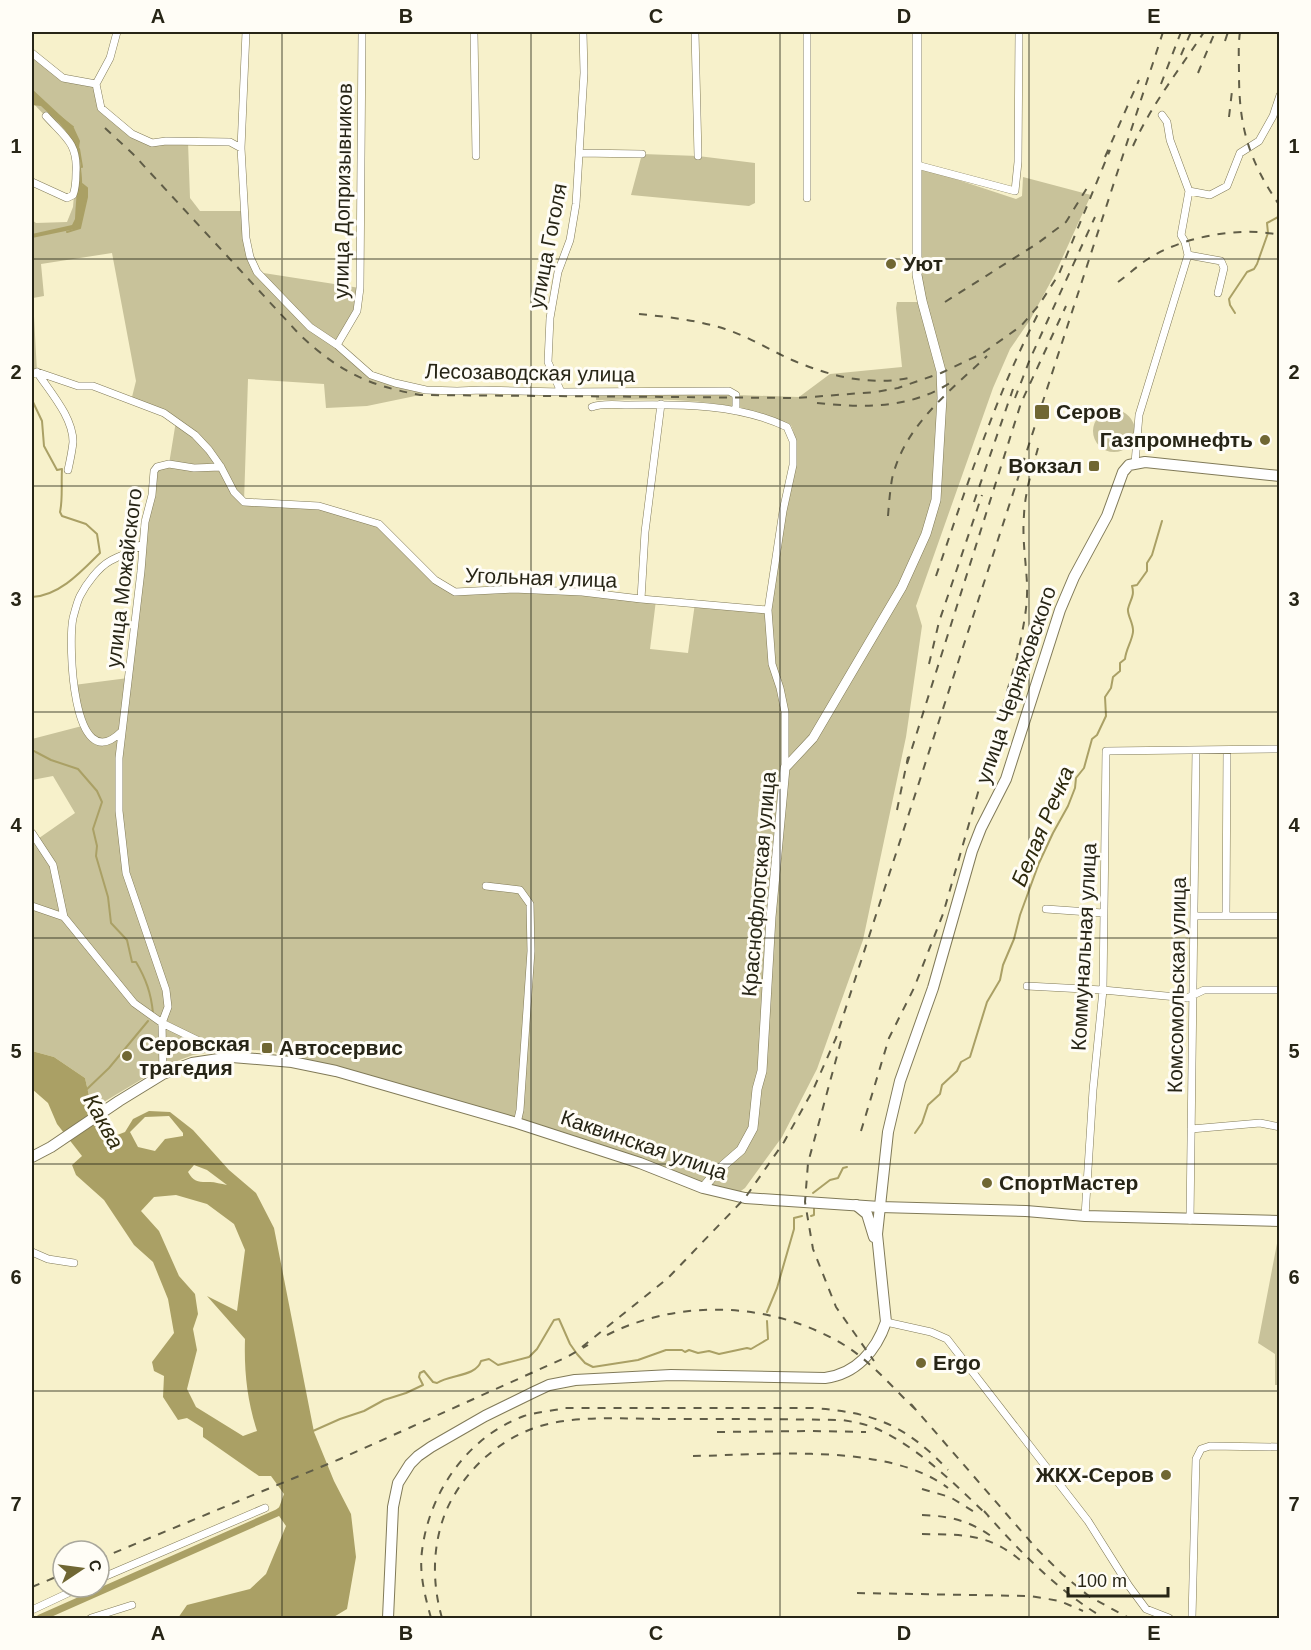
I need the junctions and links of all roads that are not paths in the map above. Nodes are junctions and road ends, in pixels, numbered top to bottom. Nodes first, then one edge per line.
1 (117, 32) edge
2 (246, 32) edge
3 (362, 32) edge
4 (474, 32) edge
5 (583, 32) edge
6 (695, 32) edge
7 (807, 32) edge
8 (917, 32) edge
9 (1019, 32) edge
10 (32, 53) edge
11 (96, 84) junction
12 (1280, 95) edge
13 (1162, 115) dead end
14 (46, 116) dead end
15 (241, 148) junction
16 (580, 153) junction
17 (642, 154) dead end
18 (476, 156) dead end
19 (698, 156) dead end
20 (917, 165) junction
21 (32, 182) edge
22 (1188, 191) junction
23 (807, 198) dead end
24 (1188, 255) junction
25 (1218, 292) dead end
26 (337, 345) junction
27 (34, 373) edge
28 (561, 392) junction
29 (661, 404) junction
30 (592, 407) dead end
31 (736, 411) junction
32 (1135, 463) junction
33 (221, 467) junction
34 (68, 470) dead end
35 (1280, 476) edge
36 (143, 543) junction
37 (641, 599) junction
38 (768, 610) junction
39 (122, 732) junction
40 (1280, 749) edge
41 (1196, 750) junction
42 (1227, 751) junction
43 (785, 768) junction
44 (32, 833) edge
45 (486, 886) dead end
46 (32, 906) edge
47 (1046, 909) dead end
48 (1103, 913) junction
49 (64, 916) junction
50 (1194, 916) junction
51 (1226, 916) junction
52 (1280, 916) edge
53 (1027, 986) dead end
54 (1103, 990) junction
55 (1280, 990) edge
56 (1194, 995) junction
57 (162, 1023) junction
58 (232, 1057) junction
59 (164, 1074) junction
60 (518, 1123) junction
61 (1280, 1127) edge
62 (1191, 1129) junction
63 (32, 1157) edge
64 (703, 1188) junction
65 (856, 1205) junction
66 (880, 1207) junction
67 (1085, 1216) junction
68 (1190, 1220) junction
69 (1280, 1221) edge
70 (877, 1246) junction
71 (32, 1252) edge
72 (74, 1263) dead end
73 (886, 1322) junction
74 (1280, 1447) edge
75 (265, 1508) dead end
76 (111, 1574) edge
77 (55, 1599) edge
78 (132, 1605) dead end
79 (32, 1610) edge
80 (91, 1618) edge
81 (388, 1618) edge
82 (1169, 1618) edge
83 (1192, 1618) edge

1 - 11 street
2 - 15 street
3 - 26 street, улица Допризывников
4 - 18 street
5 - 16 street, улица Гоголя
6 - 19 street
7 - 23 street
8 - 20 street, Краснофлотская улица
9 - 20 street
10 - 11 street
11 - 15 street
12 - 22 street
13 - 22 street
14 - 21 street
15 - 26 street, Лесозаводская улица
16 - 17 street
16 - 28 street, улица Гоголя
20 - 43 street, Краснофлотская улица
22 - 24 street
24 - 25 street
24 - 32 street
26 - 28 street, Лесозаводская улица
27 - 33 street, Угольная улица
27 - 34 street
28 - 31 street, Лесозаводская улица
29 - 30 street
29 - 31 street
29 - 37 street
31 - 38 street
32 - 35 main road
32 - 66 main road, улица Черняховского
33 - 36 street, улица Можайского
33 - 37 street, Угольная улица
36 - 39 street, улица Можайского
36 - 39 street
37 - 38 street, Угольная улица
38 - 43 street
39 - 57 street, улица Можайского
40 - 42 street
41 - 42 street
41 - 48 street, Коммунальная улица
41 - 50 street, Комсомольская улица
42 - 51 street
43 - 64 street, Краснофлотская улица
44 - 49 street
45 - 60 street
46 - 49 street
47 - 48 street
48 - 54 street, Коммунальная улица
49 - 57 street
50 - 51 street
50 - 56 street, Комсомольская улица
51 - 52 street
53 - 54 street
54 - 56 street
54 - 67 street, Коммунальная улица
55 - 56 street
56 - 62 street, Комсомольская улица
57 - 58 street
57 - 59 street, улица Можайского
58 - 59 main road, Каквинская улица
58 - 60 main road, Каквинская улица
59 - 63 main road, Каквинская улица
60 - 64 main road, Каквинская улица
61 - 62 street
62 - 68 street, Комсомольская улица
64 - 65 main road, Каквинская улица
65 - 66 main road, Каквинская улица
65 - 70 main road
66 - 67 main road, Каквинская улица
66 - 70 main road, улица Черняховского
67 - 68 main road, Каквинская улица
68 - 69 main road, Каквинская улица
70 - 73 main road
71 - 72 street
73 - 81 main road
73 - 82 street
74 - 83 street
75 - 76 street
77 - 79 street
78 - 80 street

